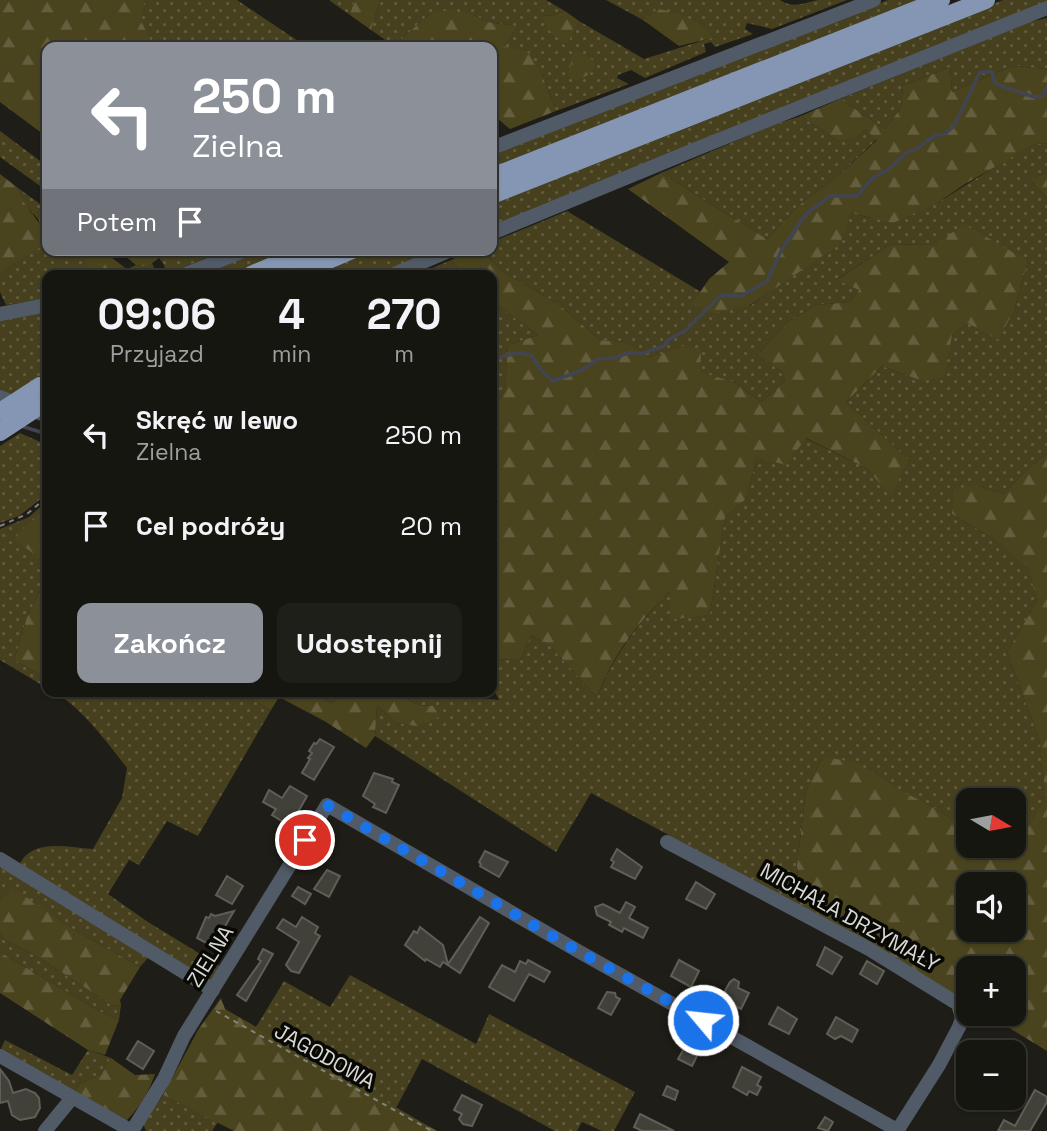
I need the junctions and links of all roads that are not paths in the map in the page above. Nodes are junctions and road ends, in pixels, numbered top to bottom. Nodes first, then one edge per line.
1 (874, 0) edge
2 (941, 0) edge
3 (986, 0) edge
4 (1047, 8) edge
5 (497, 146) edge
6 (497, 175) edge
7 (497, 193) edge
8 (497, 231) edge
9 (231, 256) edge
10 (296, 256) edge
11 (338, 256) edge
12 (437, 256) edge
13 (196, 270) edge
14 (263, 270) edge
15 (305, 270) edge
16 (404, 270) edge
17 (42, 306) edge
18 (0, 314) edge
19 (42, 391) edge
20 (42, 392) edge
21 (0, 397) edge
22 (0, 412) edge
23 (42, 414) edge
24 (0, 432) edge
25 (667, 842) dead end
26 (0, 859) edge
27 (213, 990) junction
28 (0, 1056) edge
29 (72, 1098) junction
30 (45, 1131) edge
31 (132, 1131) edge
32 (898, 1131) edge

1 - 5 street
2 - 6 main road
3 - 7 main road
4 - 8 street
9 - 13 street
10 - 14 main road
11 - 15 main road
12 - 16 street
17 - 18 street
19 - 22 main road, bridge
20 - 24 main road, bridge
21 - 23 street
25 - 32 street, MICHAŁA DRZYMAŁY
26 - 27 street
27 - 31 street, ZIELNA
27 - 32 street, ZIELNA
28 - 29 street
29 - 30 street
29 - 31 street

